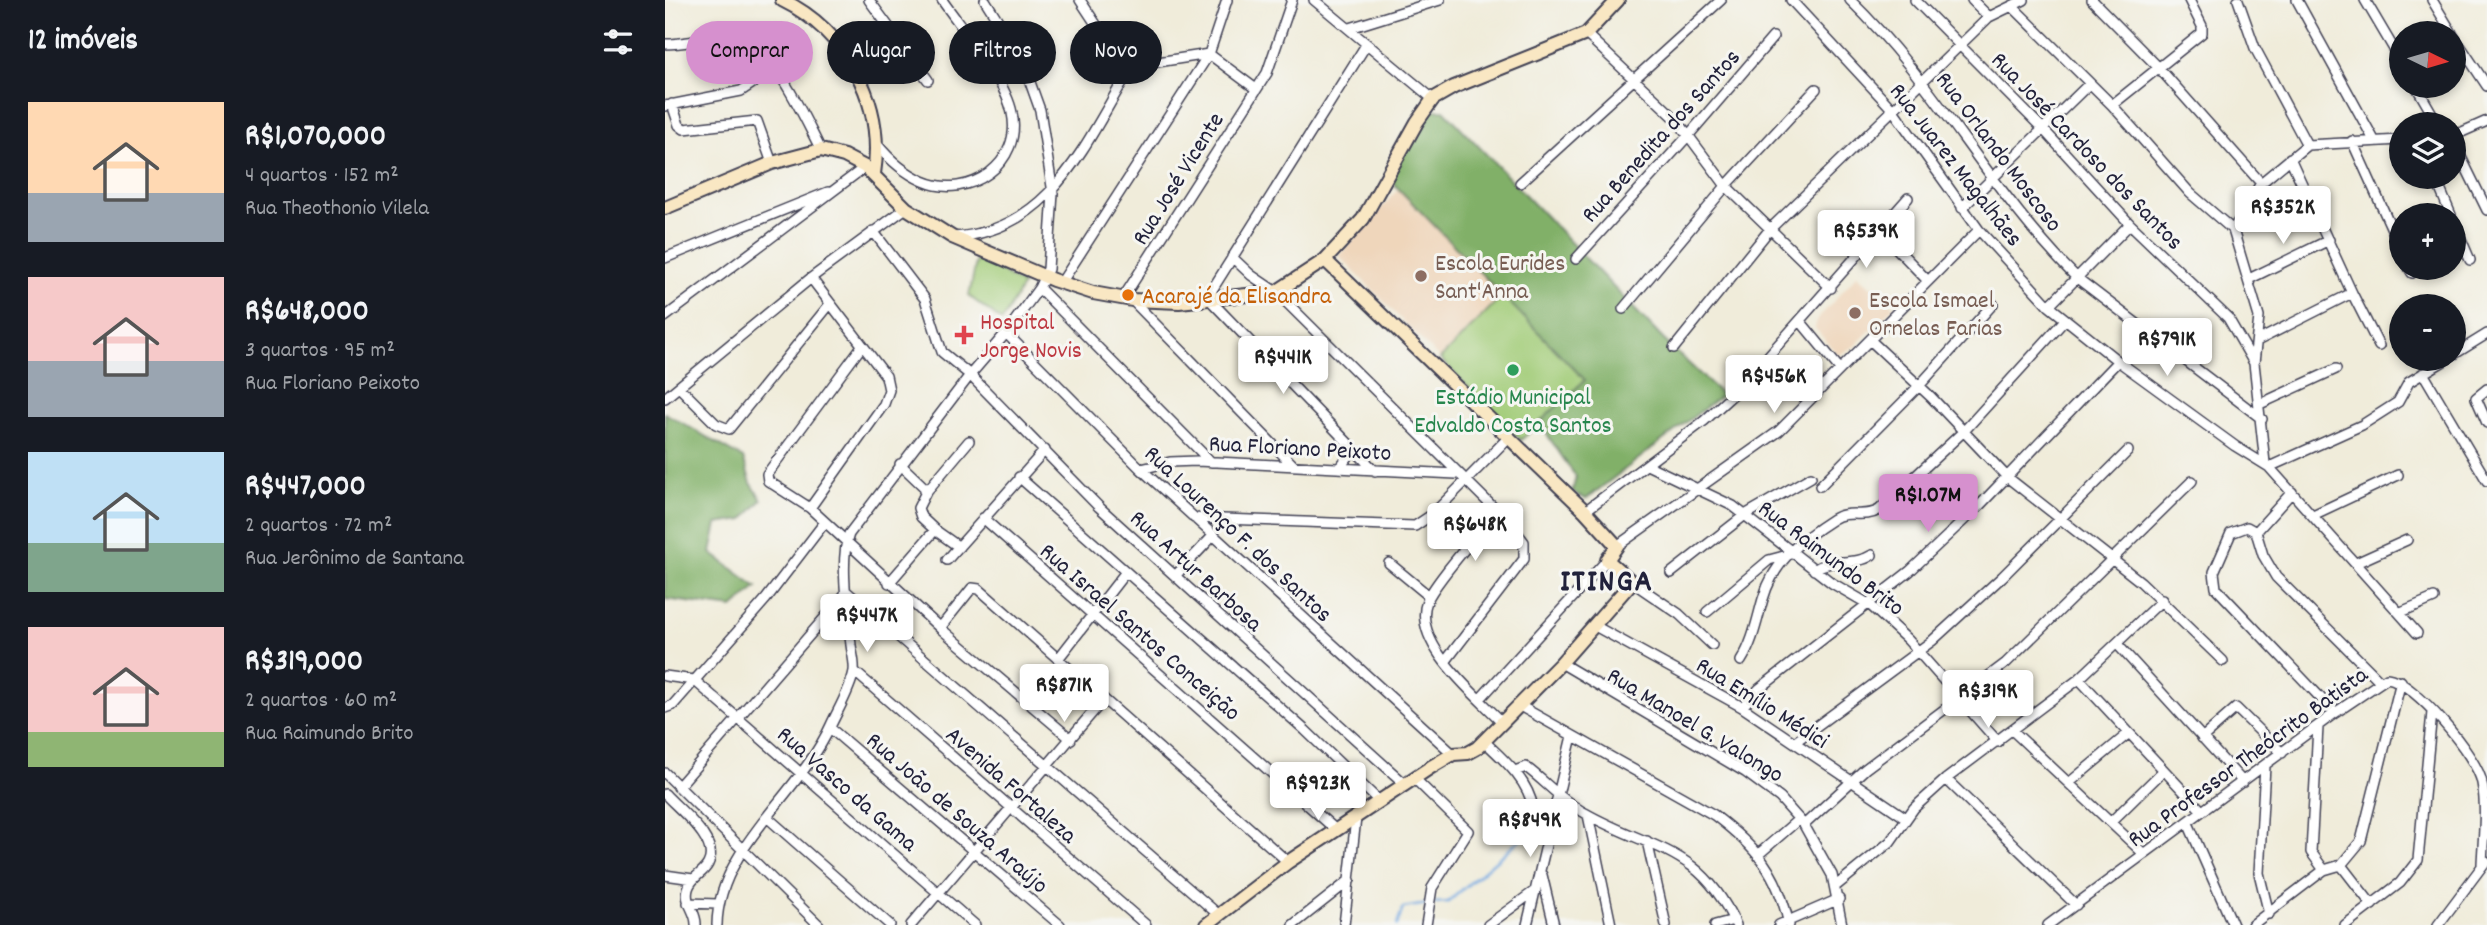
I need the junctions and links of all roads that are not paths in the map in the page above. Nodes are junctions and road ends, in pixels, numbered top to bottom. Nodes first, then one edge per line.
1 (782, 0) edge
2 (869, 0) edge
3 (942, 0) edge
4 (985, 0) edge
5 (1080, 0) edge
6 (1227, 0) edge
7 (1292, 0) edge
8 (1314, 0) edge
9 (1440, 0) edge
10 (1616, 0) edge
11 (1721, 0) edge
12 (1791, 0) edge
13 (1850, 0) edge
14 (1915, 0) edge
15 (1972, 0) edge
16 (2024, 0) edge
17 (2092, 0) edge
18 (2189, 0) edge
19 (2238, 0) edge
20 (2297, 0) edge
21 (2365, 0) edge
22 (2432, 0) edge
23 (2012, 6) junction
24 (1989, 17) junction
25 (884, 21) edge
26 (957, 21) edge
27 (998, 21) edge
28 (1094, 21) edge
29 (2445, 21) edge
30 (1350, 28) junction
31 (1586, 34) junction
32 (1773, 37) dead end
33 (2389, 41) edge
34 (686, 42) edge
35 (665, 44) edge
36 (1366, 45) junction
37 (1959, 46) junction
38 (1209, 54) junction
39 (2466, 54) edge
40 (1162, 61) edge
41 (2159, 68) junction
42 (1634, 80) junction
43 (1924, 81) junction
44 (752, 84) edge
45 (784, 84) edge
46 (1000, 84) edge
47 (1031, 84) edge
48 (1121, 84) edge
49 (2089, 84) junction
50 (2487, 86) edge
51 (1256, 89) junction
52 (1816, 89) dead end
53 (1433, 99) junction
54 (669, 105) edge
55 (2112, 105) junction
56 (1893, 110) junction
57 (2487, 121) edge
58 (2043, 129) junction
59 (2466, 130) edge
60 (1687, 138) junction
61 (2374, 140) junction
62 (2389, 140) edge
63 (2352, 141) junction
64 (877, 144) junction
65 (2307, 145) junction
66 (821, 150) junction
67 (2290, 158) junction
68 (772, 163) junction
69 (2466, 167) edge
70 (870, 171) junction
71 (1991, 179) junction
72 (1520, 183) dead end
73 (2261, 183) junction
74 (1726, 186) junction
75 (839, 187) junction
76 (1053, 192) junction
77 (1908, 198) dead end
78 (665, 208) edge
79 (907, 208) junction
80 (1962, 208) junction
81 (2487, 210) edge
82 (2389, 223) edge
83 (2130, 224) junction
84 (1770, 229) junction
85 (1881, 230) junction
86 (1979, 230) junction
87 (2233, 230) junction
88 (873, 231) junction
89 (952, 237) junction
90 (2329, 240) junction
91 (2466, 250) edge
92 (1232, 257) junction
93 (665, 258) edge
94 (1576, 258) dead end
95 (1325, 260) junction
96 (2470, 260) dead end
97 (811, 278) junction
98 (2077, 278) junction
99 (2249, 279) junction
100 (1927, 280) junction
101 (1042, 283) junction
102 (1062, 283) junction
103 (1831, 288) junction
104 (1276, 292) junction
105 (2352, 293) junction
106 (1128, 299) junction
107 (1208, 301) junction
108 (830, 304) junction
109 (1993, 304) dead end
110 (2049, 306) junction
111 (1623, 309) dead end
112 (665, 317) edge
113 (2064, 321) junction
114 (1801, 322) junction
115 (1006, 333) junction
116 (2487, 334) edge
117 (1870, 340) junction
118 (2259, 340) junction
119 (862, 346) junction
120 (2379, 346) dead end
121 (2466, 347) edge
122 (1674, 348) dead end
123 (2118, 361) junction
124 (2254, 363) junction
125 (1839, 368) junction
126 (2336, 369) dead end
127 (2426, 371) edge
128 (2423, 373) junction
129 (970, 375) junction
130 (1919, 386) junction
131 (678, 387) junction
132 (2487, 389) edge
133 (665, 398) edge
134 (2259, 404) junction
135 (2262, 419) junction
136 (2487, 423) edge
137 (1965, 430) junction
138 (1509, 437) junction
139 (969, 441) dead end
140 (1348, 444) junction
141 (1045, 450) junction
142 (2128, 451) dead end
143 (1211, 462) junction
144 (900, 464) junction
145 (1647, 465) junction
146 (2267, 465) junction
147 (1294, 466) junction
148 (1339, 468) junction
149 (1142, 469) junction
150 (1375, 471) junction
151 (1456, 474) junction
152 (2398, 475) dead end
153 (1019, 477) junction
154 (1811, 477) dead end
155 (2007, 477) junction
156 (2192, 481) dead end
157 (2487, 481) edge
158 (1464, 482) junction
159 (1820, 486) dead end
160 (1700, 489) junction
161 (926, 492) junction
162 (2292, 492) junction
163 (810, 508) junction
164 (1585, 511) junction
165 (1496, 512) junction
166 (1745, 514) junction
167 (2313, 515) junction
168 (983, 518) junction
169 (1194, 518) junction
170 (2062, 518) junction
171 (825, 522) junction
172 (935, 530) junction
173 (2256, 532) junction
174 (1213, 536) junction
175 (2407, 540) dead end
176 (846, 543) junction
177 (1617, 546) junction
178 (959, 547) junction
179 (1786, 554) junction
180 (1872, 555) dead end
181 (2112, 557) junction
182 (947, 560) dead end
183 (1607, 560) junction
184 (1389, 563) dead end
185 (2356, 563) junction
186 (1814, 570) junction
187 (1125, 573) junction
188 (1671, 573) dead end
189 (1175, 576) junction
190 (1632, 582) junction
191 (889, 583) junction
192 (847, 592) junction
193 (1429, 596) junction
194 (2434, 598) dead end
195 (2162, 600) junction
196 (1870, 605) junction
197 (1707, 612) dead end
198 (2401, 612) junction
199 (1094, 614) junction
200 (1595, 626) junction
201 (940, 628) junction
202 (2417, 633) dead end
203 (2117, 644) junction
204 (1712, 645) dead end
205 (1918, 652) junction
206 (1058, 659) junction
207 (1741, 661) dead end
208 (2223, 661) dead end
209 (1445, 662) junction
210 (1561, 663) junction
211 (854, 671) junction
212 (665, 676) edge
213 (2079, 679) junction
214 (694, 680) junction
215 (2380, 681) junction
216 (2401, 681) junction
217 (1104, 699) junction
218 (1480, 699) junction
219 (1961, 699) junction
220 (669, 706) edge
221 (1520, 706) junction
222 (1742, 707) junction
223 (2432, 712) junction
224 (2335, 713) junction
225 (665, 714) edge
226 (739, 718) junction
227 (1502, 722) junction
228 (2318, 727) junction
229 (830, 728) junction
230 (2013, 731) junction
231 (2129, 733) junction
232 (1572, 736) junction
233 (2202, 738) junction
234 (1071, 739) junction
235 (1485, 741) junction
236 (1795, 741) junction
237 (1998, 742) junction
238 (2282, 753) junction
239 (1453, 754) junction
240 (2265, 766) junction
241 (1048, 768) junction
242 (1515, 771) junction
243 (2163, 771) junction
244 (665, 773) edge
245 (802, 776) junction
246 (1946, 779) junction
247 (1411, 782) junction
248 (1850, 782) junction
249 (2243, 782) junction
250 (2069, 783) junction
251 (678, 787) junction
252 (665, 794) edge
253 (1559, 798) junction
254 (1380, 802) junction
255 (1012, 808) junction
256 (1533, 808) dead end
257 (2202, 811) junction
258 (1588, 815) junction
259 (768, 818) junction
260 (1356, 818) junction
261 (1906, 818) junction
262 (1801, 822) junction
263 (2111, 822) junction
264 (2187, 823) junction
265 (1336, 830) junction
266 (1647, 841) junction
267 (974, 850) junction
268 (742, 852) junction
269 (1760, 853) junction
270 (2144, 853) junction
271 (1288, 862) junction
272 (2485, 862) edge
273 (2341, 865) junction
274 (2324, 870) junction
275 (1542, 873) junction
276 (665, 875) edge
277 (693, 879) junction
278 (1350, 880) junction
279 (1837, 885) junction
280 (1536, 890) junction
281 (937, 892) junction
282 (1839, 899) junction
283 (688, 903) junction
284 (717, 904) junction
285 (2075, 905) junction
286 (2372, 905) junction
287 (2269, 914) junction
288 (1219, 915) junction
289 (1735, 923) edge
290 (1786, 924) edge
291 (696, 925) edge
292 (717, 925) edge
293 (819, 925) edge
294 (890, 925) edge
295 (911, 925) edge
296 (975, 925) edge
297 (1060, 925) edge
298 (1146, 925) edge
299 (1206, 925) edge
300 (1293, 925) edge
301 (1345, 925) edge
302 (1426, 925) edge
303 (1488, 925) edge
304 (1527, 925) edge
305 (1554, 925) edge
306 (1611, 925) edge
307 (1666, 925) edge
308 (1715, 925) edge
309 (1842, 925) edge
310 (2048, 925) edge
311 (2233, 925) edge
312 (2252, 925) edge
313 (2345, 925) edge
314 (2438, 925) edge

1 - 64 main road
2 - 25 street
3 - 26 street
4 - 27 street
5 - 28 street
6 - 38 street
7 - 51 street, Rua José Vicente
8 - 30 street
9 - 30 street
10 - 31 main road
11 - 42 street
12 - 56 street, Rua Juarez Magalhães
13 - 43 street, Rua Orlando Moscoso
14 - 37 street, Rua José Cardoso dos Santos
15 - 24 street
16 - 23 street
17 - 41 street
18 - 41 street
19 - 65 street
20 - 61 street
21 - 33 street
22 - 29 street
23 - 24 street
23 - 49 street
24 - 37 street
30 - 36 street
31 - 42 street
31 - 53 main road
32 - 60 street, Rua Benedita dos Santos
34 - 35 street
36 - 53 street
36 - 92 street
37 - 43 street
37 - 58 street, Rua José Cardoso dos Santos
38 - 40 street
38 - 51 street
38 - 102 street
39 - 50 street
41 - 55 street
41 - 73 street
42 - 60 street
42 - 72 street
43 - 56 street
43 - 71 street, Rua Orlando Moscoso
44 - 54 street
45 - 66 street
46 - 64 street
47 - 76 street
48 - 76 street
49 - 55 street
49 - 58 street
51 - 106 street, Rua José Vicente
52 - 74 street
53 - 95 main road
54 - 68 street
55 - 87 street
56 - 80 street, Rua Juarez Magalhães
56 - 84 street
57 - 59 street
58 - 71 street
58 - 83 street, Rua José Cardoso dos Santos
60 - 74 street
60 - 94 street, Rua Benedita dos Santos
61 - 62 street
61 - 63 street
63 - 65 street
63 - 82 street
64 - 70 main road
65 - 67 street
66 - 68 main road
66 - 70 main road
67 - 73 street
67 - 90 street
68 - 78 main road
69 - 81 street
70 - 75 street
70 - 79 main road
71 - 80 street
71 - 98 street, Rua Orlando Moscoso
73 - 87 street
74 - 84 street
74 - 111 street
75 - 93 street
75 - 112 street
76 - 89 street
76 - 101 street
77 - 85 street
79 - 88 street
79 - 89 main road
80 - 86 street, Rua Juarez Magalhães
83 - 98 street
83 - 124 street, Rua José Cardoso dos Santos
84 - 103 street
84 - 122 street
85 - 100 street
85 - 103 street
86 - 100 street
86 - 110 street, Rua Juarez Magalhães
87 - 99 street
88 - 97 street
88 - 129 street, Rua Artur Barbosa
89 - 101 main road
90 - 99 street
90 - 105 street
91 - 96 street
92 - 104 street
92 - 107 street
95 - 104 main road
95 - 138 main road
97 - 108 street
97 - 131 street
98 - 110 street
98 - 135 street, Rua Orlando Moscoso
99 - 118 street
100 - 117 street
101 - 102 main road
101 - 115 street
101 - 143 street
102 - 106 main road
103 - 114 street
104 - 107 main road
104 - 151 street
105 - 118 street
105 - 120 street
106 - 107 main road
106 - 147 street
107 - 140 street
108 - 119 street
108 - 131 street
109 - 130 street
110 - 113 street, Rua Juarez Magalhães
113 - 123 street, Rua Juarez Magalhães
113 - 137 street
114 - 125 street
114 - 145 street
115 - 129 street
115 - 149 street, Rua Lourenço F. dos Santos
116 - 121 street
117 - 125 street
117 - 130 street
118 - 124 street
119 - 163 street
119 - 163 street
123 - 146 street, Rua Juarez Magalhães
123 - 155 street
124 - 134 street
125 - 160 street
126 - 134 street
127 - 128 street
128 - 146 street
128 - 157 street
129 - 141 street, Rua Artur Barbosa
129 - 144 street
130 - 137 street
130 - 159 street
131 - 133 street
132 - 136 street
134 - 135 street
135 - 146 street
137 - 155 street
137 - 179 street
138 - 158 street
138 - 164 main road
139 - 161 street
140 - 148 street
140 - 150 street
141 - 153 street
141 - 189 street, Rua Artur Barbosa
142 - 170 street
143 - 147 street, Rua Floriano Peixoto
143 - 149 street, Rua Floriano Peixoto
144 - 161 street
144 - 176 street
145 - 160 street, Rua Raimundo Brito
145 - 164 street
146 - 162 street, Rua Juarez Magalhães
147 - 148 street, Rua Floriano Peixoto
148 - 150 street, Rua Floriano Peixoto
149 - 169 street, Rua Lourenço F. dos Santos
150 - 151 street, Rua Floriano Peixoto
151 - 158 street
152 - 167 street
153 - 168 street
153 - 187 street
154 - 166 street
155 - 170 street
155 - 196 street
156 - 181 street
158 - 165 street
158 - 169 street
160 - 166 street, Rua Raimundo Brito
160 - 177 street
161 - 172 street
162 - 167 street, Rua Juarez Magalhães
162 - 173 street
163 - 171 street
164 - 177 main road
165 - 193 street
165 - 209 street
166 - 179 street, Rua Raimundo Brito
166 - 188 street
167 - 185 street, Rua Juarez Magalhães
168 - 178 street
168 - 199 street, Rua Israel Santos Conceição
169 - 174 street, Rua Lourenço F. dos Santos
170 - 181 street
170 - 205 street
171 - 176 street
171 - 214 street
172 - 178 street
172 - 191 street
173 - 215 street
173 - 224 street
174 - 189 street
174 - 239 street, Rua Lourenço F. dos Santos
175 - 185 street
176 - 191 street
176 - 192 street
177 - 183 main road
178 - 182 street
179 - 186 street, Rua Raimundo Brito
179 - 197 street
179 - 207 street
180 - 186 street
181 - 195 street
181 - 219 street
183 - 190 main road
183 - 218 street
184 - 193 street
185 - 198 street, Rua Juarez Magalhães
186 - 196 street, Rua Raimundo Brito
187 - 199 street
187 - 254 street
189 - 247 street, Rua Artur Barbosa
190 - 200 main road
190 - 204 street
191 - 201 street
192 - 211 street
192 - 226 street
192 - 241 street
193 - 209 street
194 - 198 street
195 - 203 street
195 - 208 street
196 - 205 street, Rua Raimundo Brito
196 - 222 street
198 - 202 street, Rua Juarez Magalhães
199 - 206 street
199 - 265 street, Rua Israel Santos Conceição
200 - 210 main road
200 - 222 street, Rua Emílio Médici
201 - 206 street
201 - 234 street
203 - 213 street
203 - 233 street
205 - 219 street, Rua Raimundo Brito
205 - 236 street
206 - 217 street
209 - 218 street
210 - 221 main road
210 - 262 street, Rua Manoel G. Valongo
211 - 229 street
211 - 255 street, Avenida Fortaleza
212 - 214 street
213 - 230 street
213 - 231 street
214 - 220 street
214 - 226 street, Rua Vasco da Gama
215 - 216 street, Rua Professor Theócrito Batista
215 - 224 street, Rua Professor Theócrito Batista
216 - 223 street, Rua Professor Theócrito Batista
216 - 273 street
217 - 234 street
217 - 271 street
218 - 227 street
219 - 237 street, Rua Raimundo Brito
219 - 248 street
220 - 225 street
221 - 227 main road
221 - 232 street
222 - 236 street, Rua Emílio Médici
223 - 272 street, Rua Professor Theócrito Batista
223 - 286 street
224 - 228 street, Rua Professor Theócrito Batista
226 - 245 street, Rua Vasco da Gama
226 - 251 street
227 - 235 main road
228 - 238 street, Rua Professor Theócrito Batista
228 - 274 street
229 - 245 street
229 - 267 street, Rua João de Souza Araújo
230 - 237 street
230 - 250 street
231 - 243 street
231 - 250 street
232 - 253 street
232 - 269 street
233 - 238 street
233 - 249 street
234 - 241 street
235 - 239 main road
235 - 242 street
236 - 248 street, Rua Emílio Médici
237 - 246 street
238 - 240 street, Rua Professor Theócrito Batista
239 - 247 main road
240 - 249 street, Rua Professor Theócrito Batista
240 - 287 street
241 - 255 street
241 - 288 street
242 - 253 street
242 - 256 street
243 - 257 street
243 - 263 street
244 - 251 street
245 - 259 street
245 - 281 street, Rua Vasco da Gama
246 - 261 street
246 - 285 street
247 - 254 main road
247 - 302 street, Rua Artur Barbosa
248 - 261 street, Rua Emílio Médici
248 - 262 street
249 - 257 street, Rua Professor Theócrito Batista
250 - 263 street
251 - 268 street
252 - 277 street
253 - 258 street
253 - 275 street
254 - 260 main road
255 - 267 street
255 - 298 street, Avenida Fortaleza
257 - 264 street, Rua Professor Theócrito Batista
258 - 266 street
258 - 306 street
259 - 268 street
259 - 294 street
260 - 265 main road
260 - 278 street
261 - 279 street
262 - 269 street
262 - 279 street, Rua Manoel G. Valongo
263 - 270 street
264 - 270 street, Rua Professor Theócrito Batista
264 - 311 street
265 - 271 main road
266 - 289 street
266 - 307 street
267 - 281 street
267 - 297 street, Rua João de Souza Araújo
268 - 284 street
268 - 293 street
269 - 290 street
270 - 285 street, Rua Professor Theócrito Batista
271 - 288 main road
272 - 314 street
273 - 274 street
273 - 286 street
274 - 287 street
275 - 280 street
275 - 305 street
276 - 277 street
277 - 283 street
278 - 300 street
278 - 301 street
279 - 282 street
280 - 303 street
280 - 304 street
281 - 295 street
281 - 296 street, Rua Vasco da Gama
282 - 290 street
282 - 309 street
283 - 284 street
283 - 291 street
284 - 292 street
285 - 310 street, Rua Professor Theócrito Batista
286 - 313 street
287 - 312 street
288 - 299 main road
289 - 308 street

